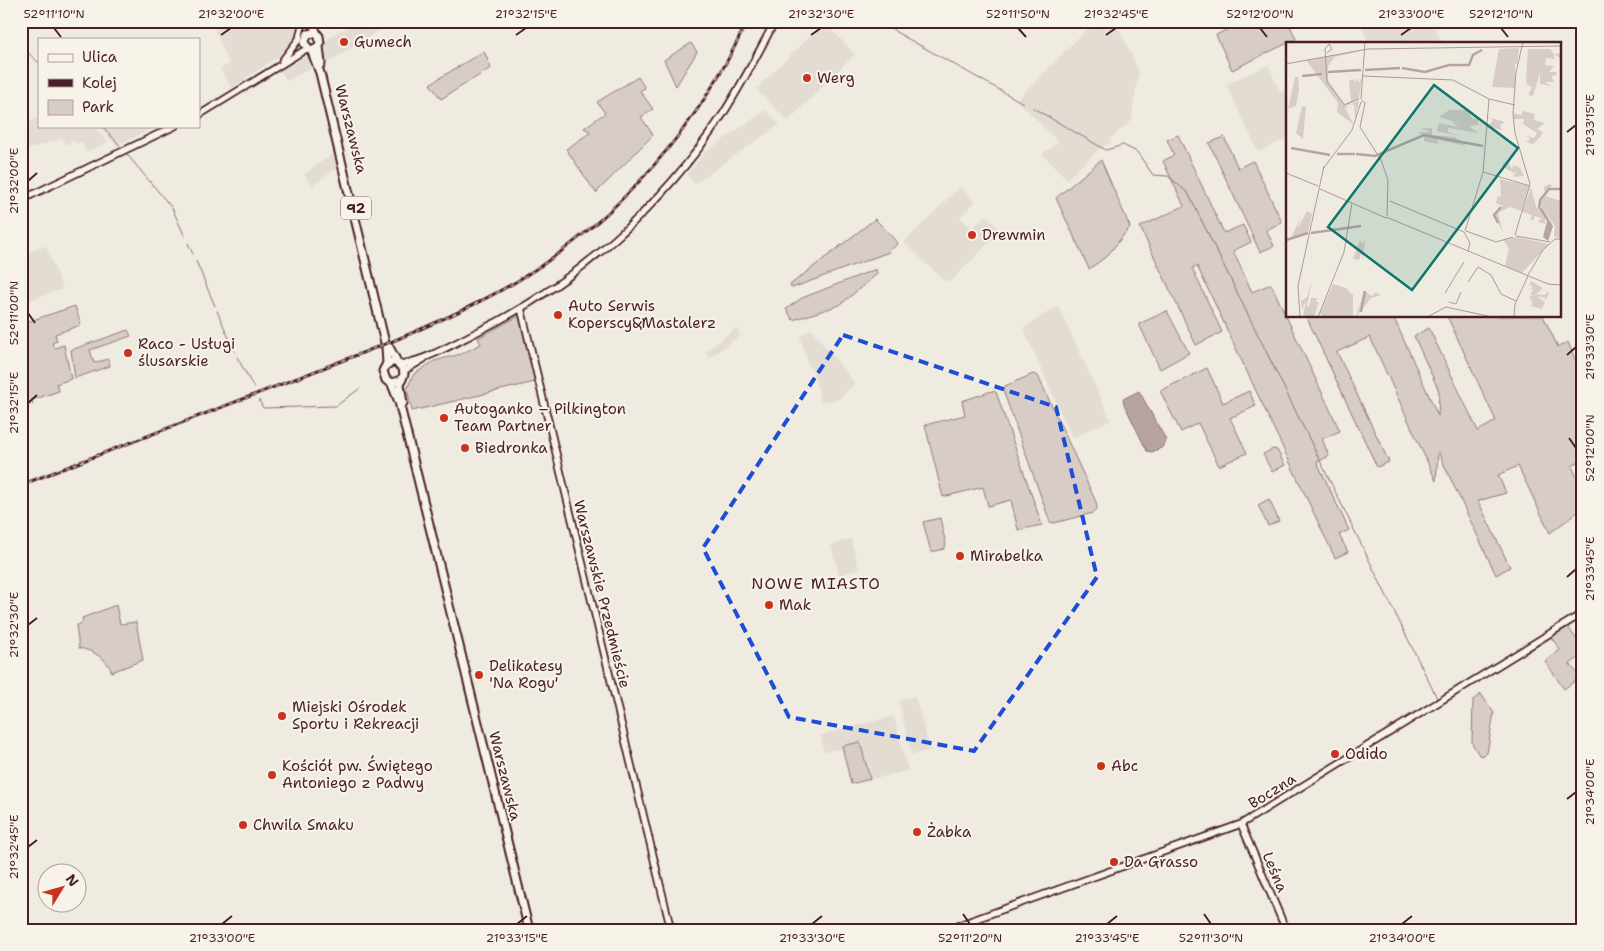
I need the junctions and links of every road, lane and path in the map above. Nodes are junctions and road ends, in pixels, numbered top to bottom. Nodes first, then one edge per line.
1 (305, 21) edge
2 (312, 21) edge
3 (775, 21) edge
4 (308, 34) junction
5 (317, 34) junction
6 (304, 41) junction
7 (318, 46) junction
8 (309, 49) junction
9 (282, 61) junction
10 (276, 66) junction
11 (200, 114) edge
12 (171, 128) edge
13 (21, 200) edge
14 (521, 308) junction
15 (387, 364) junction
16 (401, 366) junction
17 (401, 380) junction
18 (391, 382) junction
19 (423, 484) junction
20 (421, 493) junction
21 (1583, 613) edge
22 (456, 629) junction
23 (1241, 824) junction
24 (529, 930) edge
25 (671, 930) edge
26 (945, 930) edge
27 (1286, 930) edge

1 - 4 main road
1 - 9 street
2 - 5 main road, 92
3 - 14 street
4 - 5 main road
4 - 6 main road
5 - 7 main road, 92
6 - 8 main road, 92
6 - 9 street
7 - 8 main road
7 - 16 main road, Warszawska / 92
8 - 10 street
8 - 15 main road, Warszawska / 92
9 - 10 street
10 - 11 street
12 - 13 street
14 - 16 street
14 - 25 street, Warszawskie Przedmieście
15 - 16 main road
15 - 18 main road, 92
16 - 17 main road, 92
17 - 18 main road
17 - 19 main road, Warszawska / 92
18 - 20 main road, Warszawska / 92
19 - 20 main road
19 - 22 main road, Warszawska / 92
20 - 22 main road, Warszawska / 92
21 - 23 street, Boczna
22 - 24 main road, Warszawska / 92
23 - 26 street, Boczna
23 - 27 street, Leśna

